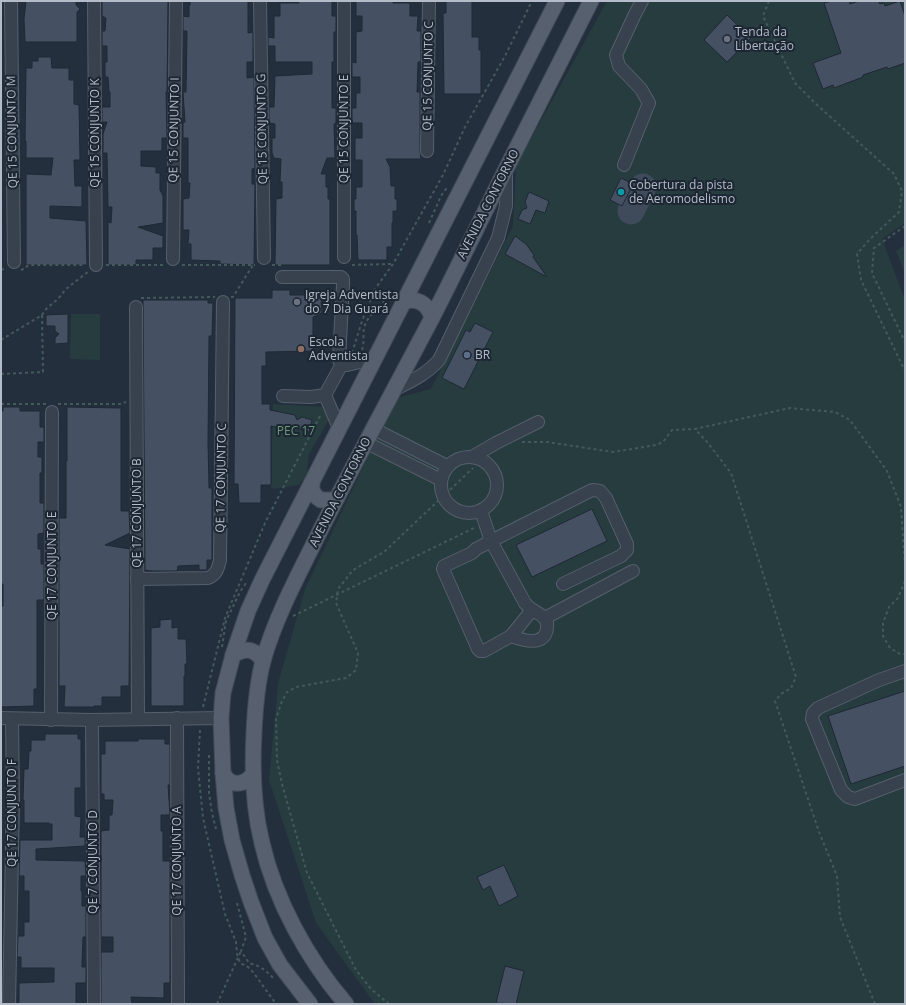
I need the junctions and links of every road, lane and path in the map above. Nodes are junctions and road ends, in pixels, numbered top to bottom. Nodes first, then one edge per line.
1 (11, 1) edge
2 (94, 1) edge
3 (176, 1) edge
4 (260, 1) edge
5 (344, 1) edge
6 (429, 1) edge
7 (557, 1) edge
8 (591, 1) edge
9 (642, 1) edge
10 (769, 1) edge
11 (427, 151) dead end
12 (624, 166) dead end
13 (506, 169) junction
14 (905, 226) edge
15 (346, 261) joint
16 (264, 262) junction
17 (171, 263) junction
18 (393, 264) dead end
19 (96, 265) junction
20 (12, 267) junction
21 (1, 269) edge
22 (282, 271) joint
23 (223, 302) dead end
24 (403, 302) junction
25 (136, 307) dead end
26 (42, 315) junction
27 (432, 317) junction
28 (1, 340) edge
29 (905, 342) edge
30 (374, 359) junction
31 (342, 364) junction
32 (905, 371) edge
33 (1, 374) edge
34 (392, 391) junction
35 (324, 395) junction
36 (283, 396) dead end
37 (52, 412) dead end
38 (538, 422) dead end
39 (339, 428) junction
40 (372, 428) junction
41 (695, 430) junction
42 (365, 442) junction
43 (517, 442) dead end
44 (477, 458) junction
45 (447, 466) junction
46 (441, 480) junction
47 (312, 482) junction
48 (443, 496) junction
49 (337, 498) junction
50 (481, 511) junction
51 (485, 523) junction
52 (491, 541) junction
53 (905, 567) edge
54 (632, 571) dead end
55 (137, 579) junction
56 (905, 581) edge
57 (563, 584) dead end
58 (337, 594) junction
59 (532, 610) junction
60 (545, 618) junction
61 (278, 621) junction
62 (511, 636) junction
63 (905, 654) edge
64 (233, 655) junction
65 (263, 661) junction
66 (905, 671) edge
67 (177, 718) junction
68 (221, 718) junction
69 (6, 719) edge
70 (138, 719) junction
71 (51, 720) junction
72 (92, 720) junction
73 (223, 773) junction
74 (253, 774) junction
75 (905, 780) edge
76 (241, 951) dead end
77 (9, 1004) edge
78 (94, 1004) edge
79 (178, 1004) edge
80 (217, 1004) edge
81 (310, 1004) edge
82 (346, 1004) edge
83 (389, 1004) edge
84 (875, 1004) edge

1 - 20 street, QE 15 CONJUNTO M
2 - 19 street, QE 15 CONJUNTO K
3 - 17 street, QE 15 CONJUNTO I
4 - 16 street, QE 15 CONJUNTO G
5 - 15 street, QE 15 CONJUNTO E
6 - 11 street, QE 15 CONJUNTO C
7 - 24 main road
8 - 13 main road, AVENIDA CONTORNO
9 - 12 street
10 - 32 path
13 - 27 main road, AVENIDA CONTORNO
13 - 34 street
14 - 29 path
15 - 18 path
16 - 17 path
16 - 22 path
17 - 19 path
19 - 20 path
19 - 26 path
20 - 21 path
22 - 31 street
23 - 55 street, QE 17 CONJUNTO C
24 - 27 main road
24 - 30 main road
25 - 55 street, QE 17 CONJUNTO B
26 - 28 path
26 - 33 path
27 - 34 main road, AVENIDA CONTORNO
30 - 31 street
30 - 39 main road
31 - 35 street
34 - 40 main road, AVENIDA CONTORNO
35 - 36 street
35 - 39 street
37 - 71 street, QE 17 CONJUNTO E
38 - 44 street
39 - 47 main road
40 - 42 main road, AVENIDA CONTORNO
40 - 45 street
41 - 43 path
41 - 53 path
41 - 84 path
42 - 46 street
42 - 49 main road, AVENIDA CONTORNO
44 - 45 street
44 - 48 path
44 - 50 street
45 - 46 street
46 - 48 street
47 - 49 main road
47 - 64 main road
48 - 50 street
48 - 58 path
49 - 61 main road, AVENIDA CONTORNO
50 - 51 street
51 - 52 street
51 - 58 path
52 - 57 street
52 - 59 street
52 - 62 street
54 - 60 street
55 - 70 street, QE 17 CONJUNTO B
56 - 63 path
58 - 61 path
58 - 83 path
59 - 60 street
59 - 62 street
60 - 62 street
61 - 65 main road, AVENIDA CONTORNO
64 - 65 main road
64 - 68 main road
65 - 74 main road, AVENIDA CONTORNO
66 - 75 street
67 - 68 street
67 - 70 street
67 - 79 street, QE 17 CONJUNTO A
68 - 73 main road
69 - 71 street
69 - 77 street, QE 17 CONJUNTO F
70 - 72 street
71 - 72 street
72 - 78 street, QE 7 CONJUNTO D
73 - 74 main road
73 - 81 main road
74 - 82 main road, AVENIDA CONTORNO
76 - 80 path

